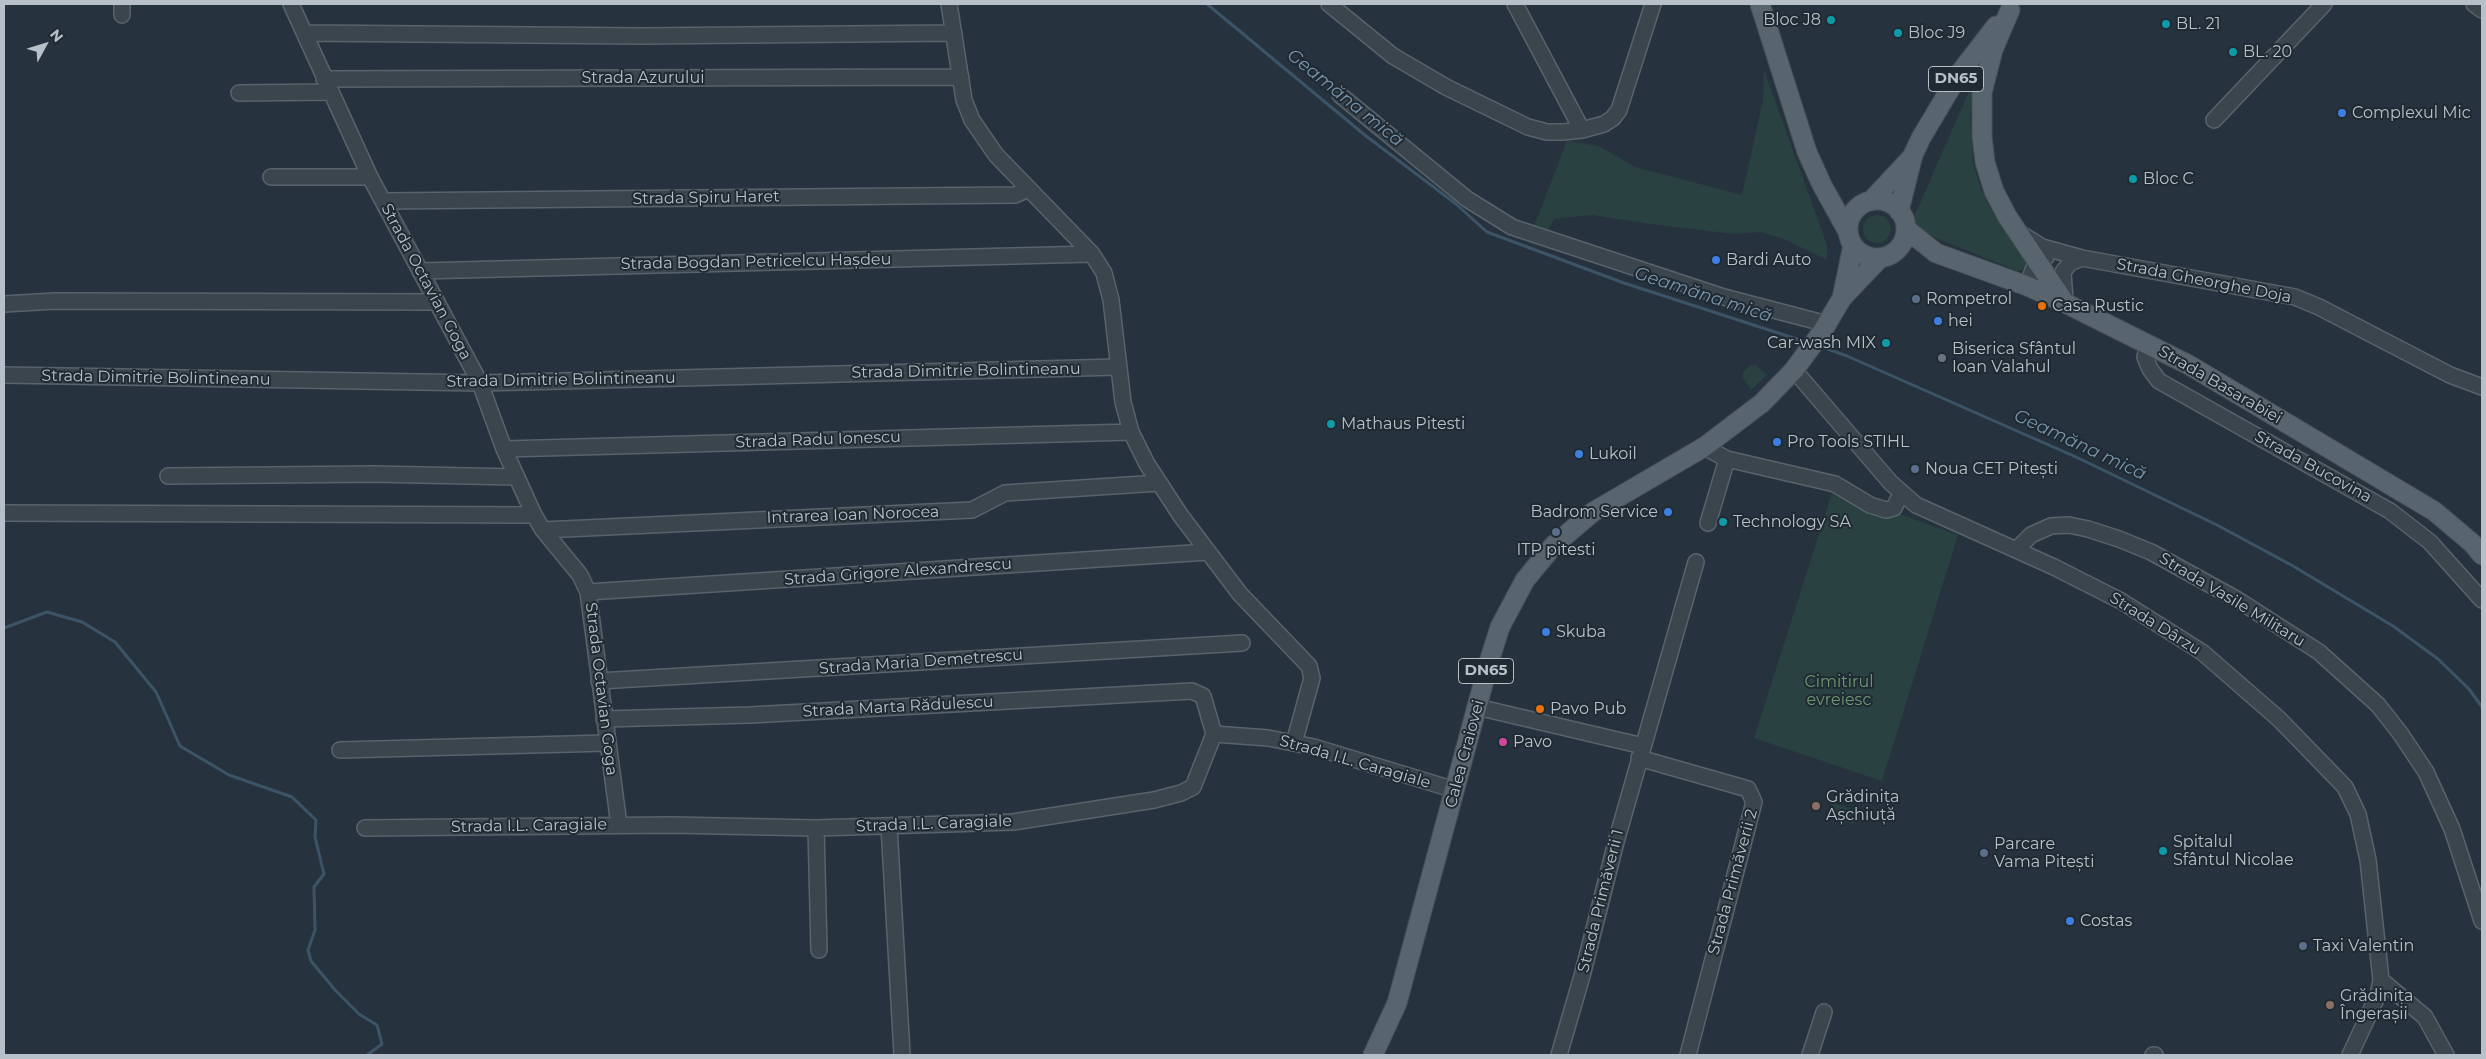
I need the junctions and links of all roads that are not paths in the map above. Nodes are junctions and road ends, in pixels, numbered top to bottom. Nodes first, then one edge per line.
1 (292, 4) edge
2 (949, 4) edge
3 (1329, 4) edge
4 (1515, 4) edge
5 (1653, 4) edge
6 (1760, 4) edge
7 (2324, 4) edge
8 (2474, 4) edge
9 (2013, 7) edge
10 (2482, 10) edge
11 (304, 33) junction
12 (954, 33) junction
13 (961, 77) junction
14 (327, 86) junction
15 (239, 93) dead end
16 (1340, 95) dead end
17 (2214, 120) dead end
18 (1582, 130) junction
19 (1913, 155) junction
20 (271, 177) dead end
21 (370, 177) junction
22 (1822, 185) junction
23 (1028, 189) junction
24 (384, 202) junction
25 (1867, 203) junction
26 (1903, 220) junction
27 (2018, 233) junction
28 (1850, 238) junction
29 (2056, 252) junction
30 (1936, 253) junction
31 (1092, 254) junction
32 (1887, 255) junction
33 (2082, 258) junction
34 (2038, 261) junction
35 (420, 271) junction
36 (2027, 286) junction
37 (1842, 298) junction
38 (437, 302) junction
39 (2065, 303) junction
40 (4, 304) edge
41 (1825, 328) junction
42 (2148, 344) junction
43 (1119, 367) junction
44 (1794, 370) junction
45 (4, 375) edge
46 (480, 383) junction
47 (2482, 387) edge
48 (1131, 432) junction
49 (1704, 447) junction
50 (504, 449) junction
51 (1727, 459) junction
52 (168, 476) dead end
53 (516, 477) junction
54 (1159, 483) junction
55 (1901, 493) junction
56 (4, 513) edge
57 (534, 515) junction
58 (1708, 523) dead end
59 (543, 530) junction
60 (2016, 550) junction
61 (1208, 552) junction
62 (2482, 555) edge
63 (1696, 562) dead end
64 (588, 592) junction
65 (2482, 600) edge
66 (1242, 643) dead end
67 (599, 681) junction
68 (1477, 707) junction
69 (604, 719) junction
70 (1214, 734) junction
71 (607, 743) junction
72 (1294, 743) junction
73 (340, 750) dead end
74 (1641, 752) junction
75 (1455, 790) junction
76 (619, 825) junction
77 (889, 826) junction
78 (365, 828) dead end
79 (816, 828) junction
80 (2482, 920) edge
81 (819, 950) dead end
82 (2381, 980) junction
83 (1824, 1012) dead end
84 (902, 1054) edge
85 (1373, 1055) edge
86 (1559, 1055) edge
87 (1688, 1055) edge
88 (1810, 1055) edge
89 (2350, 1055) edge
90 (2446, 1055) edge

1 - 11 street, Strada Octavian Goga
2 - 12 street
3 - 18 street
4 - 18 street
5 - 18 street
6 - 22 main road
7 - 17 street
8 - 10 street
9 - 19 main road, DN65
9 - 27 main road
11 - 12 street
11 - 14 street, Strada Octavian Goga
12 - 13 street
13 - 14 street, Strada Azurului
13 - 23 street
14 - 15 street, Strada Azurului
14 - 21 street, Strada Octavian Goga
16 - 41 street
19 - 25 main road
19 - 26 main road
20 - 21 street
21 - 24 street, Strada Octavian Goga
22 - 25 main road
22 - 28 main road
23 - 24 street, Strada Spiru Haret
23 - 31 street
24 - 35 street, Strada Octavian Goga
25 - 26 main road
25 - 28 main road
26 - 30 main road
26 - 32 main road
27 - 29 street, Strada Gheorghe Doja
27 - 34 main road
28 - 32 main road
28 - 37 main road
29 - 33 street, Strada Gheorghe Doja
29 - 34 street
30 - 32 main road
30 - 36 main road, Strada Basarabiei
31 - 35 street, Strada Bogdan Petricelcu Hașdeu
31 - 43 street
32 - 37 main road
33 - 39 street
33 - 47 street, Strada Gheorghe Doja
34 - 36 street
34 - 39 main road
35 - 38 street, Strada Octavian Goga
36 - 39 main road, Strada Basarabiei
37 - 41 main road, Calea Craiovei / DN65
38 - 40 street
38 - 46 street, Strada Octavian Goga
39 - 42 main road, Strada Basarabiei
41 - 44 main road, Calea Craiovei / DN65
42 - 62 main road, Strada Basarabiei
42 - 65 street, Strada Bucovina
43 - 46 street, Strada Dimitrie Bolintineanu
43 - 48 street
44 - 49 main road, Calea Craiovei / DN65
44 - 55 street, Strada Dârzu
45 - 46 street, Strada Dimitrie Bolintineanu
46 - 50 street, Strada Octavian Goga
48 - 50 street, Strada Radu Ionescu
48 - 54 street
49 - 51 street
49 - 68 main road, Calea Craiovei / DN65
50 - 53 street, Strada Octavian Goga
51 - 55 street
51 - 58 street
52 - 53 street
53 - 57 street, Strada Octavian Goga
54 - 59 street, Intrarea Ioan Norocea
54 - 61 street
55 - 60 street, Strada Dârzu
56 - 57 street
57 - 59 street, Strada Octavian Goga
59 - 64 street, Strada Octavian Goga
60 - 80 street, Strada Vasile Militaru
60 - 82 street, Strada Dârzu
61 - 64 street, Strada Grigore Alexandrescu
61 - 72 street
63 - 74 street, Strada Primăverii 1
64 - 67 street, Strada Octavian Goga
66 - 67 street, Strada Maria Demetrescu
67 - 69 street, Strada Octavian Goga
68 - 74 street, Strada Primăverii 2
68 - 75 main road, Calea Craiovei / DN65
69 - 70 street, Strada Marta Rădulescu
69 - 71 street, Strada Octavian Goga
70 - 72 street, Strada I.L. Caragiale
70 - 77 street, Strada I.L. Caragiale
71 - 73 street
71 - 76 street, Strada Octavian Goga
72 - 75 street, Strada I.L. Caragiale
74 - 86 street, Strada Primăverii 1
74 - 87 street, Strada Primăverii 2
75 - 85 main road, Calea Craiovei / DN65
76 - 78 street, Strada I.L. Caragiale
76 - 79 street, Strada I.L. Caragiale
77 - 79 street, Strada I.L. Caragiale
77 - 84 street
79 - 81 street
82 - 89 street, Strada Dârzu
82 - 90 street
83 - 88 street

